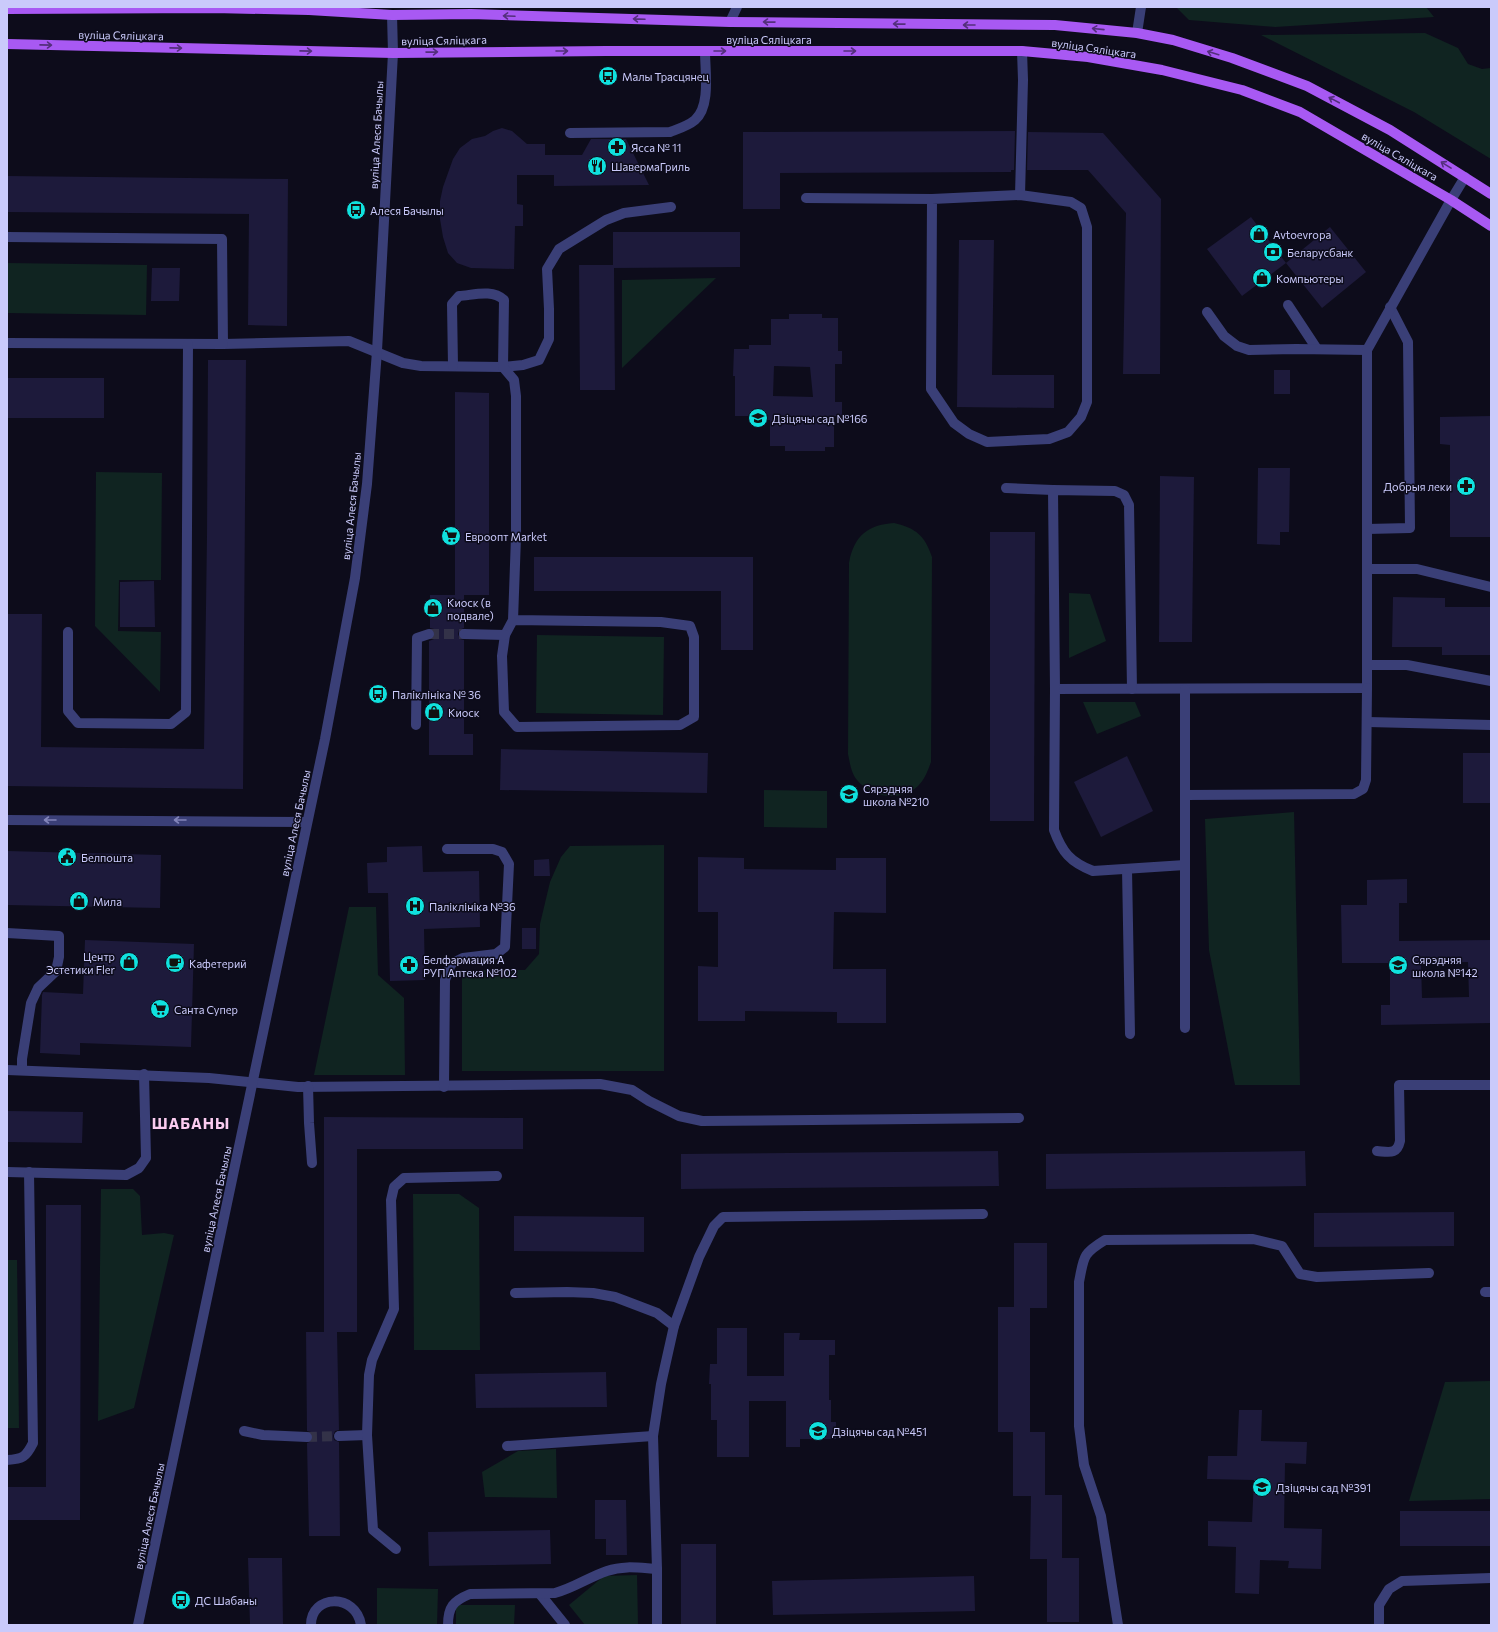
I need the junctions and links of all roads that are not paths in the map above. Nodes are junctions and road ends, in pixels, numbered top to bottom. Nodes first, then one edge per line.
1 (737, 7) edge
2 (1141, 7) edge
3 (7, 9) edge
4 (392, 15) junction
5 (730, 22) junction
6 (1137, 33) junction
7 (7, 44) edge
8 (705, 51) junction
9 (1022, 51) junction
10 (393, 53) junction
11 (570, 133) dead end
12 (1465, 177) junction
13 (1491, 194) edge
14 (1020, 195) junction
15 (806, 198) dead end
16 (932, 199) junction
17 (1451, 200) junction
18 (671, 207) dead end
19 (1491, 226) edge
20 (7, 237) edge
21 (1288, 305) dead end
22 (1390, 307) junction
23 (1207, 312) dead end
24 (7, 343) edge
25 (188, 344) junction
26 (223, 344) junction
27 (1317, 349) junction
28 (1367, 350) junction
29 (377, 351) junction
30 (453, 366) junction
31 (503, 367) junction
32 (1006, 488) dead end
33 (1053, 490) junction
34 (1367, 529) junction
35 (1368, 569) junction
36 (1491, 587) edge
37 (513, 620) junction
38 (68, 632) dead end
39 (429, 634) tunnel mouth
40 (464, 634) tunnel mouth
41 (505, 635) junction
42 (1367, 665) junction
43 (1491, 681) edge
44 (1367, 688) junction
45 (1055, 689) junction
46 (1132, 689) junction
47 (1185, 689) junction
48 (1368, 722) junction
49 (416, 725) dead end
50 (1491, 725) edge
51 (1186, 795) junction
52 (7, 820) edge
53 (307, 822) junction
54 (447, 849) dead end
55 (1185, 865) junction
56 (1128, 869) junction
57 (7, 933) edge
58 (1185, 1028) dead end
59 (1130, 1034) dead end
60 (7, 1070) edge
61 (22, 1070) junction
62 (144, 1074) junction
63 (253, 1082) junction
64 (1491, 1085) edge
65 (308, 1086) junction
66 (444, 1086) junction
67 (1019, 1118) dead end
68 (1377, 1152) dead end
69 (312, 1163) dead end
70 (7, 1172) edge
71 (29, 1172) junction
72 (497, 1176) dead end
73 (983, 1214) dead end
74 (1429, 1273) dead end
75 (515, 1293) dead end
76 (674, 1326) junction
77 (244, 1431) dead end
78 (367, 1434) junction
79 (339, 1436) tunnel mouth
80 (653, 1436) junction
81 (307, 1438) tunnel mouth
82 (507, 1446) dead end
83 (7, 1460) edge
84 (396, 1549) dead end
85 (657, 1569) junction
86 (1491, 1578) edge
87 (540, 1594) junction
88 (138, 1625) edge
89 (311, 1625) edge
90 (361, 1625) edge
91 (448, 1625) edge
92 (565, 1625) edge
93 (657, 1625) edge
94 (1118, 1625) edge
95 (1379, 1625) edge

1 - 5 street
2 - 6 street
3 - 4 main road, вуліца Сяліцкага
5 -> 4 main road, вуліца Сяліцкага
4 - 10 street, вуліца Алеся Бачылы
6 -> 5 main road, вуліца Сяліцкага
12 -> 6 main road, вуліца Сяліцкага
7 -> 10 main road, вуліца Сяліцкага
8 -> 9 main road, вуліца Сяліцкага
10 -> 8 main road, вуліца Сяліцкага
8 - 11 street
9 - 14 street
9 - 17 main road, вуліца Сяліцкага
10 - 29 street, вуліца Алеся Бачылы
12 - 13 main road, вуліца Сяліцкага
12 - 17 street
14 - 16 street
14 - 16 street
15 - 16 street
17 - 19 main road, вуліца Сяліцкага
17 - 22 street
18 - 31 street
20 - 26 street
21 - 27 street
22 - 28 street
22 - 34 street
23 - 27 street
24 - 25 street
25 - 26 street
25 - 38 street
26 - 29 street
27 - 28 street
28 - 34 street
29 - 30 street
29 - 53 street, вуліца Алеся Бачылы
30 - 31 street
30 - 31 street
31 - 37 street
32 - 33 street
33 - 45 street
33 - 46 street
34 - 35 street
35 - 36 street
35 - 42 street
37 - 41 street
37 - 41 street
39 - 49 street
40 - 41 street
42 - 43 street
42 - 44 street
44 - 47 street
44 - 48 street
45 - 46 street
45 - 56 street
46 - 47 street
47 - 51 street
48 - 50 street
48 - 51 street
51 - 55 street
53 -> 52 street
53 - 63 street, вуліца Алеся Бачылы
54 - 66 street
55 - 56 street
55 - 58 street
56 - 59 street
57 - 61 street
60 - 61 street
61 - 62 street
62 - 63 street
62 - 71 street
63 - 65 street
63 - 88 street, вуліца Алеся Бачылы
64 - 68 street
65 - 66 street
65 - 69 street
66 - 67 street
70 - 71 street
71 - 83 street
72 - 78 street
73 - 76 street
74 - 94 street
75 - 76 street
76 - 80 street
77 - 81 street
78 - 79 street
78 - 84 street
80 - 82 street
80 - 85 street
85 - 87 street
85 - 93 street
86 - 95 street
87 - 91 street
87 - 92 street
89 - 90 street

